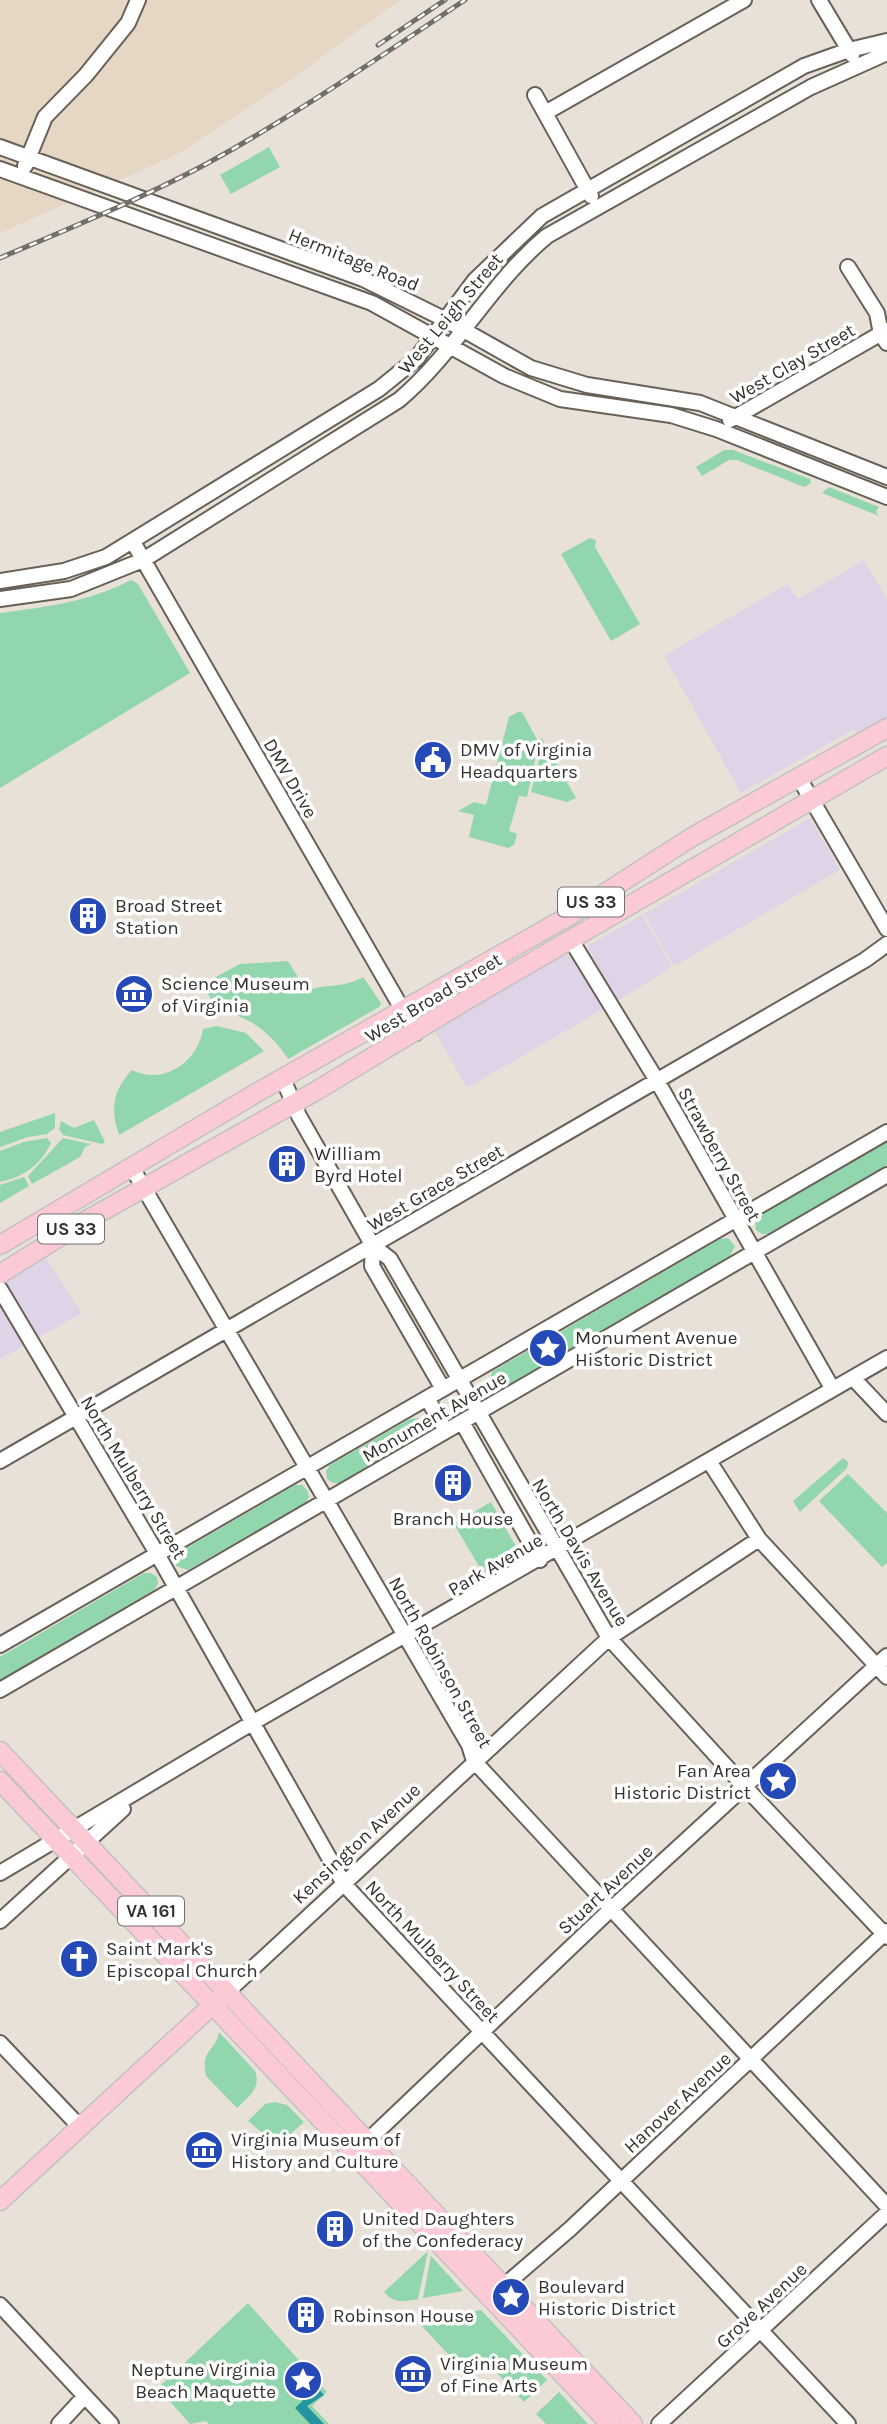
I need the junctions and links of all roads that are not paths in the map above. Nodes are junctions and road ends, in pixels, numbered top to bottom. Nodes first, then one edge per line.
1 (138, 0) edge
2 (744, 0) edge
3 (819, 0) edge
4 (887, 41) edge
5 (849, 50) junction
6 (887, 53) edge
7 (858, 65) junction
8 (535, 95) dead end
9 (545, 113) junction
10 (0, 148) edge
11 (28, 158) junction
12 (0, 169) edge
13 (21, 177) junction
14 (587, 189) junction
15 (596, 206) junction
16 (848, 267) dead end
17 (446, 320) junction
18 (463, 329) junction
19 (434, 336) junction
20 (885, 336) edge
21 (451, 345) junction
22 (734, 417) junction
23 (716, 429) junction
24 (887, 477) edge
25 (887, 497) edge
26 (133, 542) junction
27 (143, 560) junction
28 (0, 580) edge
29 (0, 599) edge
30 (887, 727) edge
31 (887, 756) edge
32 (799, 778) junction
33 (812, 800) junction
34 (887, 929) edge
35 (571, 940) junction
36 (887, 944) edge
37 (404, 1012) junction
38 (415, 1032) junction
39 (283, 1079) junction
40 (656, 1079) junction
41 (294, 1104) junction
42 (887, 1132) edge
43 (131, 1166) junction
44 (887, 1175) edge
45 (145, 1189) junction
46 (734, 1220) junction
47 (0, 1245) edge
48 (373, 1246) junction
49 (753, 1252) junction
50 (0, 1274) edge
51 (0, 1289) edge
52 (228, 1329) junction
53 (887, 1358) edge
54 (853, 1378) junction
55 (460, 1379) junction
56 (832, 1388) junction
57 (443, 1389) junction
58 (427, 1398) junction
59 (478, 1412) junction
60 (887, 1414) edge
61 (76, 1417) junction
62 (462, 1422) junction
63 (446, 1431) junction
64 (0, 1461) edge
65 (709, 1461) junction
66 (307, 1467) junction
67 (326, 1500) junction
68 (760, 1539) junction
69 (556, 1551) junction
70 (158, 1554) junction
71 (540, 1560) junction
72 (176, 1587) junction
73 (406, 1637) junction
74 (609, 1638) junction
75 (0, 1645) edge
76 (882, 1661) edge
77 (887, 1677) edge
78 (0, 1690) edge
79 (252, 1723) junction
80 (0, 1751) edge
81 (474, 1761) junction
82 (0, 1781) edge
83 (744, 1786) junction
84 (79, 1836) junction
85 (57, 1840) junction
86 (71, 1856) junction
87 (0, 1874) edge
88 (344, 1884) junction
89 (610, 1910) junction
90 (0, 1921) edge
91 (886, 1934) edge
92 (227, 1992) junction
93 (212, 2005) junction
94 (482, 2032) junction
95 (0, 2043) edge
96 (750, 2060) junction
97 (80, 2127) junction
98 (361, 2148) junction
99 (622, 2179) junction
100 (0, 2201) edge
101 (887, 2206) edge
102 (887, 2213) edge
103 (496, 2292) junction
104 (0, 2305) edge
105 (762, 2331) junction
106 (85, 2396) junction
107 (59, 2424) edge
108 (111, 2424) edge
109 (610, 2424) edge
110 (633, 2424) edge
111 (659, 2424) edge
112 (848, 2424) edge

1 - 11 street
2 - 9 street
3 - 5 street
4 - 5 street, West Leigh Street
5 - 7 street
5 - 14 street, West Leigh Street
6 - 7 street, West Leigh Street
7 - 15 street, West Leigh Street
8 - 9 street
9 - 14 street
10 - 11 street, Hermitage Road
11 - 13 street
11 - 17 street, Hermitage Road
12 - 13 street, Hermitage Road
13 - 19 street, Hermitage Road
14 - 15 street
14 - 17 street, West Leigh Street
15 - 18 street, West Leigh Street
16 - 20 street
17 - 18 street, Hermitage Road
17 - 19 street, West Leigh Street
18 - 21 street, West Leigh Street
18 - 22 street, Hermitage Road
19 - 21 street, Hermitage Road
19 - 26 street, West Leigh Street
20 - 22 street, West Clay Street
21 - 23 street, Hermitage Road
21 - 27 street, West Leigh Street
22 - 23 street, West Clay Street
22 - 24 street, Hermitage Road
23 - 25 street, Hermitage Road
26 - 27 street, DMV Drive
26 - 28 street, West Leigh Street
27 - 29 street, West Leigh Street
27 - 37 street, DMV Drive
30 - 32 main road, West Broad Street / US 33
31 - 33 main road, West Broad Street / US 33
32 - 33 street
32 - 37 main road, West Broad Street / US 33
33 - 34 street
33 - 35 main road, West Broad Street / US 33
35 - 38 main road, West Broad Street / US 33
35 - 40 street, Strawberry Street
36 - 40 street, West Grace Street
37 - 38 street, DMV Drive
37 - 39 main road, West Broad Street / US 33
38 - 41 main road, West Broad Street / US 33
39 - 41 street, North Davis Avenue
39 - 43 main road, West Broad Street / US 33
40 - 46 street, Strawberry Street
40 - 48 street, West Grace Street
41 - 45 main road, West Broad Street / US 33
41 - 48 street, North Davis Avenue
42 - 46 street, Monument Avenue
43 - 45 street, North Robinson Street
43 - 47 main road, West Broad Street / US 33
44 - 49 street, Monument Avenue
45 - 50 main road, West Broad Street / US 33
45 - 52 street, North Robinson Street
46 - 49 street, Strawberry Street
46 - 55 street, Monument Avenue
48 - 52 street, West Grace Street
48 - 55 street, North Davis Avenue
48 - 57 street, North Davis Avenue
49 - 56 street, Strawberry Street
49 - 59 street, Monument Avenue
51 - 61 street, North Mulberry Street
52 - 61 street, West Grace Street
52 - 66 street, North Robinson Street
53 - 54 street, Park Avenue
54 - 56 street, Park Avenue
54 - 60 street
55 - 57 street, Monument Avenue
55 - 59 street, North Davis Avenue
56 - 65 street, Park Avenue
57 - 58 street, Monument Avenue
58 - 63 street
58 - 66 street, Monument Avenue
59 - 62 street, Monument Avenue
59 - 69 street, North Davis Avenue
61 - 64 street, West Grace Street
61 - 70 street, North Mulberry Street
62 - 63 street, Monument Avenue
62 - 71 street, North Davis Avenue
63 - 67 street, Monument Avenue
65 - 68 street
65 - 69 street, Park Avenue
66 - 67 street, North Robinson Street
66 - 70 street, Monument Avenue
67 - 72 street, Monument Avenue
67 - 73 street, North Robinson Street
68 - 74 street, Kensington Avenue
68 - 76 street
69 - 71 street, Park Avenue
69 - 74 street, North Davis Avenue
70 - 72 street, North Mulberry Street
70 - 75 street, Monument Avenue
71 - 73 street, Park Avenue
72 - 78 street, Monument Avenue
72 - 79 street, North Mulberry Street
73 - 79 street, Park Avenue
73 - 81 street, North Robinson Street
74 - 81 street, Kensington Avenue
74 - 83 street, North Davis Avenue
76 - 77 street
76 - 83 street, Stuart Avenue
79 - 84 street, Park Avenue
79 - 88 street, North Mulberry Street
80 - 84 main road, VA 161
81 - 88 street, Kensington Avenue
81 - 89 street, North Robinson Street
82 - 85 main road, VA 161
83 - 89 street, Stuart Avenue
83 - 91 street, North Davis Avenue
84 - 85 street, Park Avenue
84 - 86 street
84 - 92 main road, VA 161
85 - 86 main road, VA 161
85 - 87 street, Park Avenue
86 - 90 street
86 - 93 main road, VA 161
88 - 92 street, Kensington Avenue
88 - 94 street, North Mulberry Street
89 - 94 street, Stuart Avenue
89 - 96 street, North Robinson Street
91 - 96 street, Hanover Avenue
92 - 93 main road, Kensington Avenue
92 - 98 main road, VA 161
93 - 97 main road, Kensington Avenue
93 - 98 main road, VA 161
94 - 98 street, Stuart Avenue
94 - 99 street, North Mulberry Street
95 - 97 street
96 - 99 street, Hanover Avenue
96 - 101 street, North Robinson Street
97 - 100 main road, Kensington Avenue
98 - 103 main road, VA 161
99 - 103 street, Hanover Avenue
99 - 105 street, North Mulberry Street
102 - 105 street, Grove Avenue
103 - 109 main road, VA 161
103 - 110 main road, VA 161
104 - 106 street
105 - 111 street, Grove Avenue
105 - 112 street, North Mulberry Street
106 - 107 street
106 - 108 street

